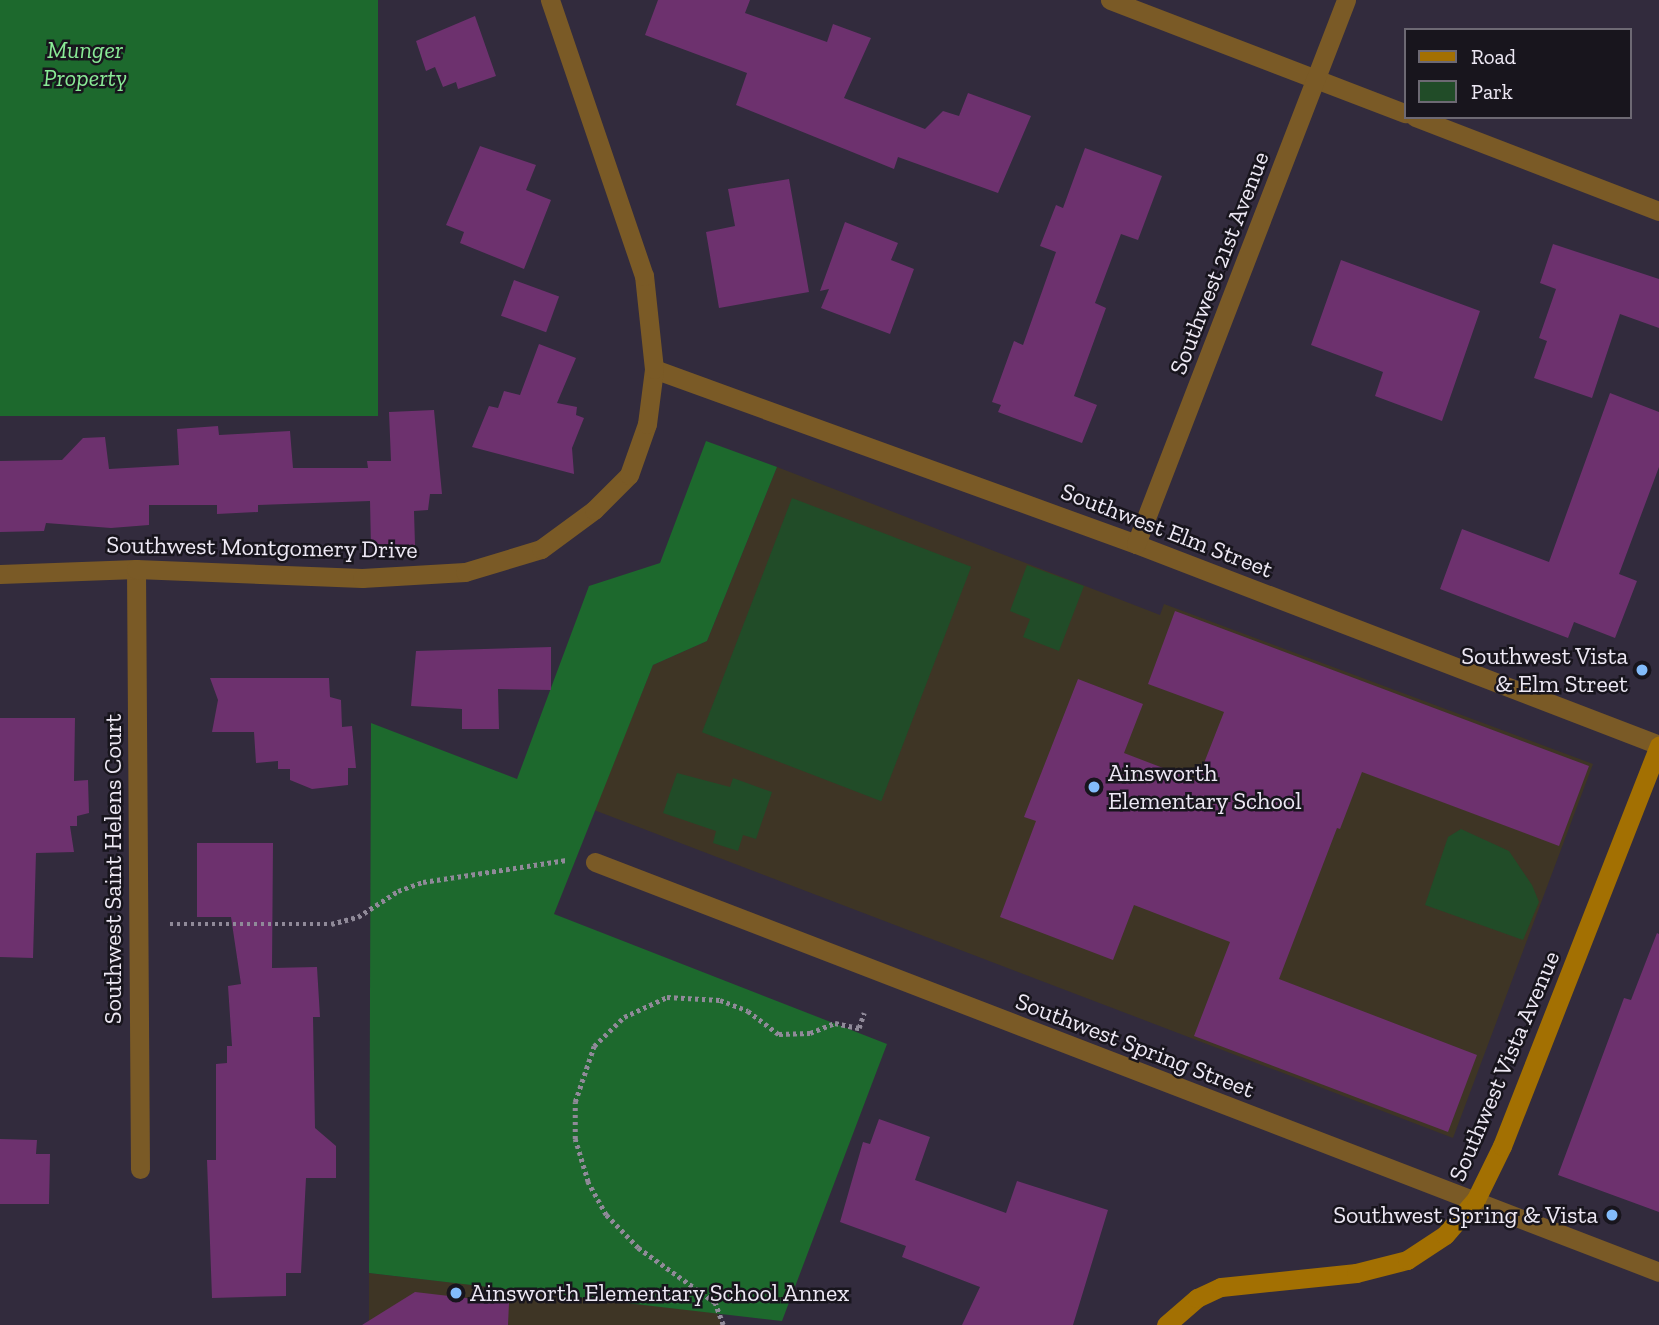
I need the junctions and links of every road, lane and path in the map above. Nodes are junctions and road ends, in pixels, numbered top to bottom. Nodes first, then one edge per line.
1 (550, 0) edge
2 (1110, 0) edge
3 (1346, 0) edge
4 (1317, 79) junction
5 (1404, 113) edge
6 (1420, 119) edge
7 (1659, 211) edge
8 (654, 369) junction
9 (1136, 544) junction
10 (136, 569) junction
11 (0, 574) edge
12 (1659, 745) edge
13 (560, 861) dead end
14 (595, 862) dead end
15 (178, 924) dead end
16 (864, 1013) dead end
17 (140, 1169) dead end
18 (1476, 1199) junction
19 (1659, 1272) edge
20 (723, 1325) edge
21 (1166, 1325) edge

1 - 8 street, Southwest Montgomery Drive
2 - 4 street
3 - 4 street, Southwest 21st Avenue
4 - 5 street
4 - 9 street, Southwest 21st Avenue
6 - 7 street
8 - 9 street, Southwest Elm Street
8 - 10 street, Southwest Montgomery Drive
9 - 12 street, Southwest Elm Street
10 - 11 street, Southwest Montgomery Drive
10 - 17 street, Southwest Saint Helens Court
12 - 18 main road, Southwest Vista Avenue
13 - 15 path
14 - 18 street, Southwest Spring Street
16 - 20 path
18 - 19 street, Southwest Spring Street
18 - 21 main road, Southwest Vista Avenue

